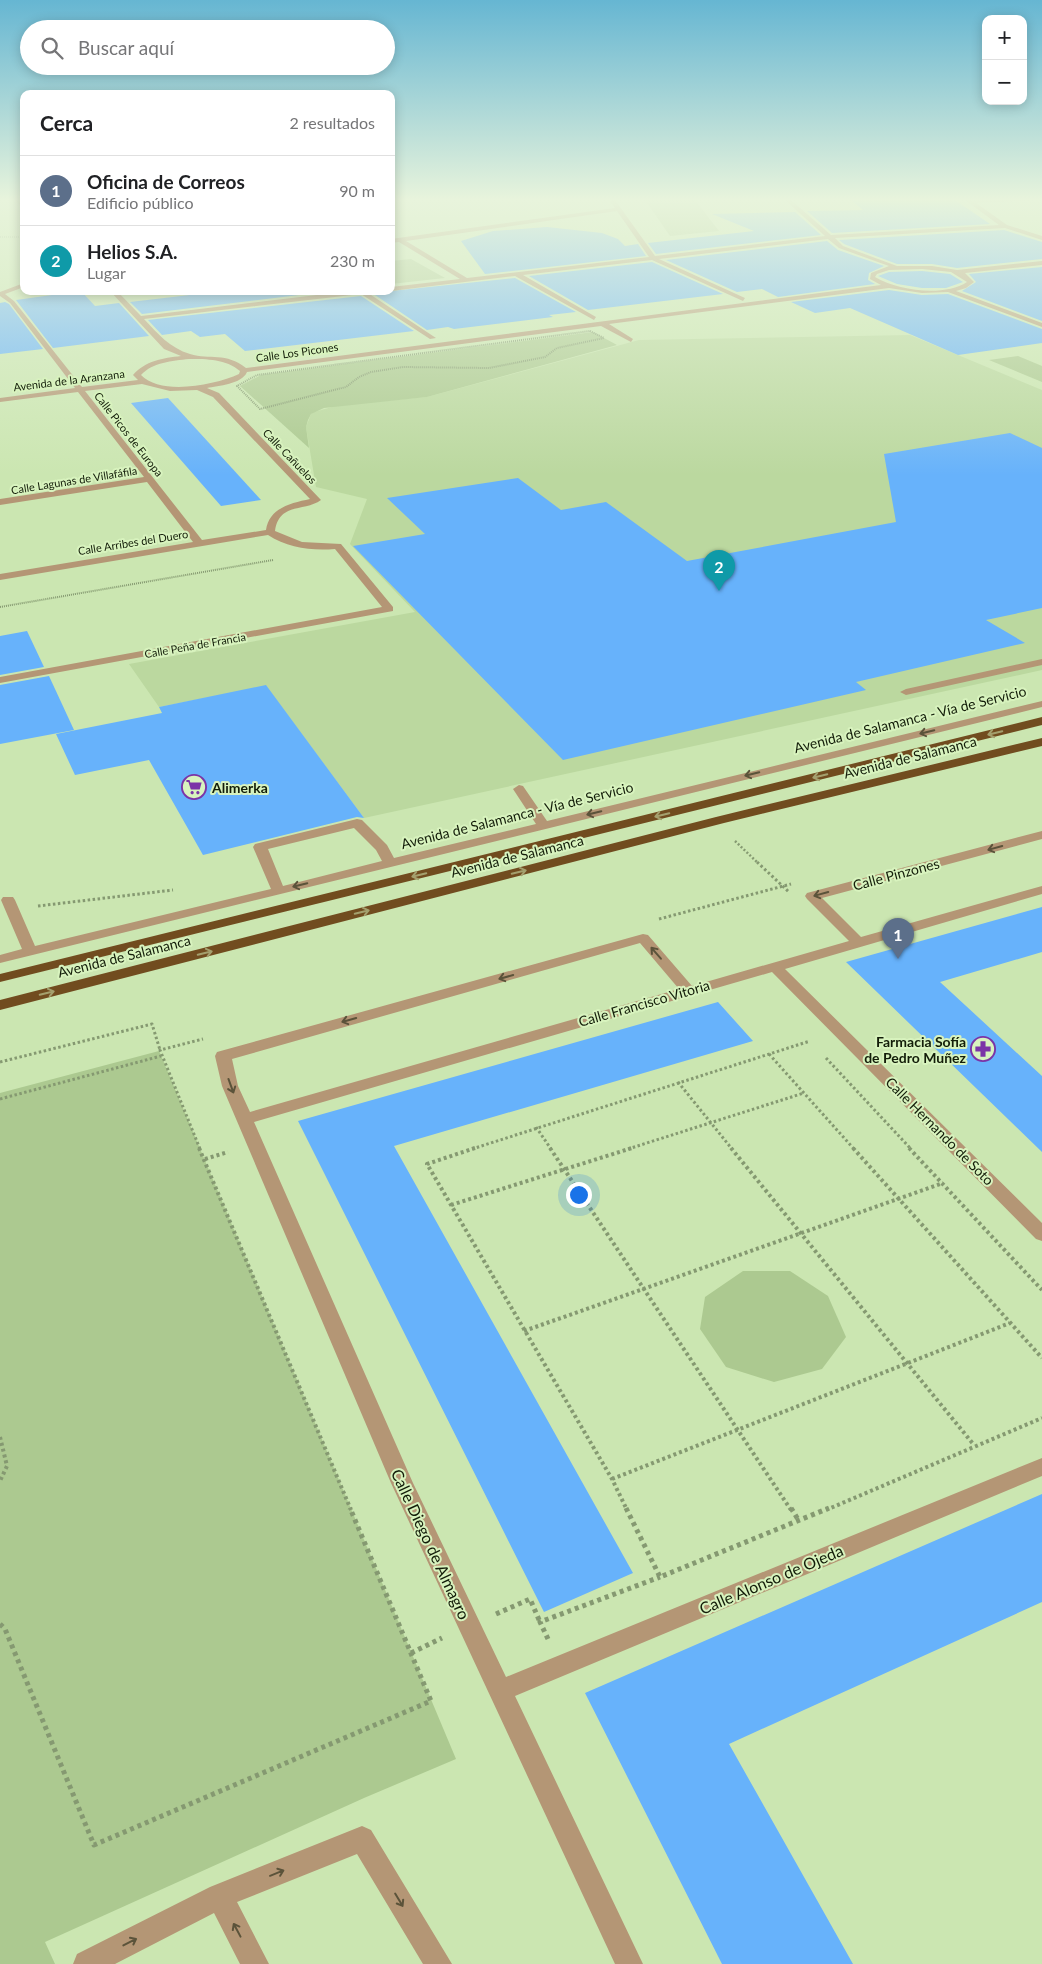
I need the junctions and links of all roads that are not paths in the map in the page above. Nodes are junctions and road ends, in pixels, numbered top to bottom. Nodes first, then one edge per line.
1 (547, 292) edge
2 (727, 292) edge
3 (797, 292) edge
4 (845, 292) edge
5 (959, 292) edge
6 (1, 294) edge
7 (117, 295) edge
8 (338, 295) edge
9 (368, 295) edge
10 (743, 299) junction
11 (139, 318) junction
12 (594, 318) junction
13 (602, 323) junction
14 (1042, 325) edge
15 (432, 338) junction
16 (631, 340) dead end
17 (170, 350) junction
18 (190, 357) junction
19 (167, 360) junction
20 (237, 363) junction
21 (244, 370) junction
22 (139, 379) junction
23 (219, 385) junction
24 (78, 387) junction
25 (199, 388) junction
26 (0, 394) edge
27 (216, 395) junction
28 (0, 400) edge
29 (151, 479) junction
30 (0, 502) edge
31 (270, 532) junction
32 (199, 543) junction
33 (0, 577) edge
34 (1042, 662) edge
35 (0, 680) edge
36 (906, 692) dead end
37 (1042, 704) edge
38 (1042, 721) edge
39 (1042, 742) edge
40 (519, 789) dead end
41 (543, 825) junction
42 (1042, 836) edge
43 (390, 863) junction
44 (278, 890) junction
45 (1042, 890) edge
46 (8, 900) dead end
47 (858, 942) junction
48 (30, 952) junction
49 (0, 959) edge
50 (774, 966) junction
51 (0, 978) edge
52 (688, 990) junction
53 (0, 1005) edge
54 (246, 1119) junction
55 (1042, 1234) edge
56 (1042, 1467) edge
57 (500, 1691) junction
58 (219, 1896) junction
59 (87, 1964) edge
60 (255, 1964) edge
61 (438, 1964) edge
62 (629, 1964) edge

1 - 12 street
2 - 10 street
3 - 10 street, Calle Los Picones
4 - 13 street, Calle Los Picones
5 - 14 street
6 - 24 street, Calle Picos de Europa
7 - 11 street
8 - 11 street
9 - 15 street
10 - 12 street, Calle Los Picones
11 - 17 street
12 - 15 street, Calle Los Picones
13 - 16 street
13 - 21 street, Calle Los Picones
15 - 20 street, Calle Los Picones
17 - 18 street
17 - 19 street
18 - 19 street
18 - 20 street
19 - 22 street
20 - 21 street
21 - 23 street
22 - 24 street, Avenida de la Aranzana
22 - 25 street
23 - 25 street
23 - 27 street
24 - 26 street, Avenida de la Aranzana
24 - 28 street, Avenida de la Aranzana
24 - 29 street, Calle Picos de Europa
25 - 27 street, Calle Cañuelos
27 - 31 street, Calle Cañuelos
29 - 30 street, Calle Lagunas de Villafáfila
29 - 32 street, Calle Picos de Europa
31 - 32 street, Calle Arribes del Duero
31 - 35 street, Calle Peña de Francia
32 - 33 street, Calle Arribes del Duero
34 - 36 street
37 -> 41 street, Avenida de Salamanca - Vía de Servicio
38 -> 51 highway, Avenida de Salamanca
53 -> 39 highway, Avenida de Salamanca
40 - 41 street
41 - 43 street, Avenida de Salamanca - Vía de Servicio
42 -> 47 street, Calle Pinzones
43 -> 44 street, Avenida de Salamanca - Vía de Servicio
43 - 44 street
44 - 48 street, Avenida de Salamanca - Vía de Servicio
45 - 47 street, Calle Francisco Vitoria
46 - 48 street
47 - 50 street, Calle Francisco Vitoria
48 - 49 street, Avenida de Salamanca - Vía de Servicio
50 - 52 street, Calle Francisco Vitoria
50 - 55 street, Calle Hernando de Soto
52 - 54 street, Calle Francisco Vitoria
52 -> 54 street, Calle Diego de Almagro
54 - 57 street, Calle Diego de Almagro
56 - 57 street, Calle Alonso de Ojeda
57 - 62 street, Calle Diego de Almagro
59 -> 58 street
60 -> 58 street
58 -> 61 street

